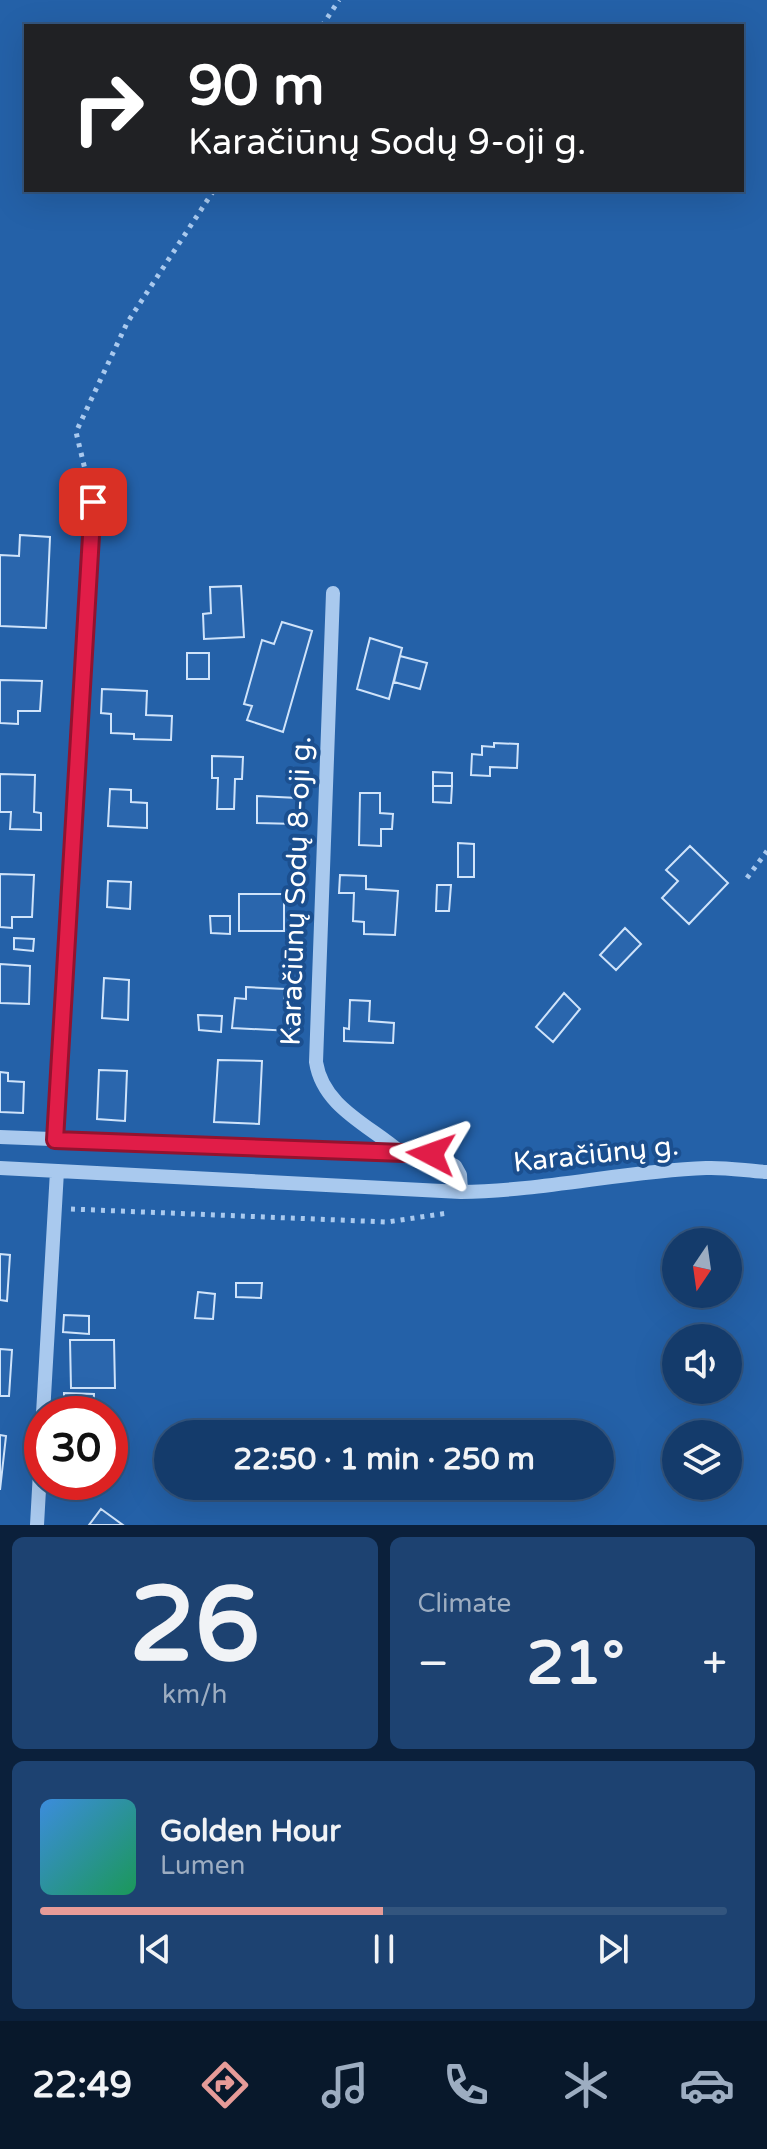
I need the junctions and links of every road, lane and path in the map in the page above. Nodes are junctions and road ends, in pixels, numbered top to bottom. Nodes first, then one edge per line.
1 (339, 0) edge
2 (323, 24) edge
3 (213, 192) edge
4 (93, 502) joint
5 (333, 593) dead end
6 (767, 851) edge
7 (747, 878) dead end
8 (0, 1137) edge
9 (55, 1140) junction
10 (400, 1152) junction
11 (0, 1168) edge
12 (57, 1171) junction
13 (767, 1172) edge
14 (461, 1192) junction
15 (54, 1209) junction
16 (44, 1396) edge
17 (38, 1500) edge
18 (37, 1525) edge

1 - 2 path
3 - 4 path
4 - 9 street
5 - 10 street, Karačiūnų Sodų 8-oji g.
6 - 7 path
8 - 9 street
9 - 10 street
10 - 14 street
11 - 12 street, Karačiūnų g.
12 - 14 street, Karačiūnų g.
12 - 15 street
13 - 14 street, Karačiūnų g.
14 - 15 path
15 - 16 street
17 - 18 street

